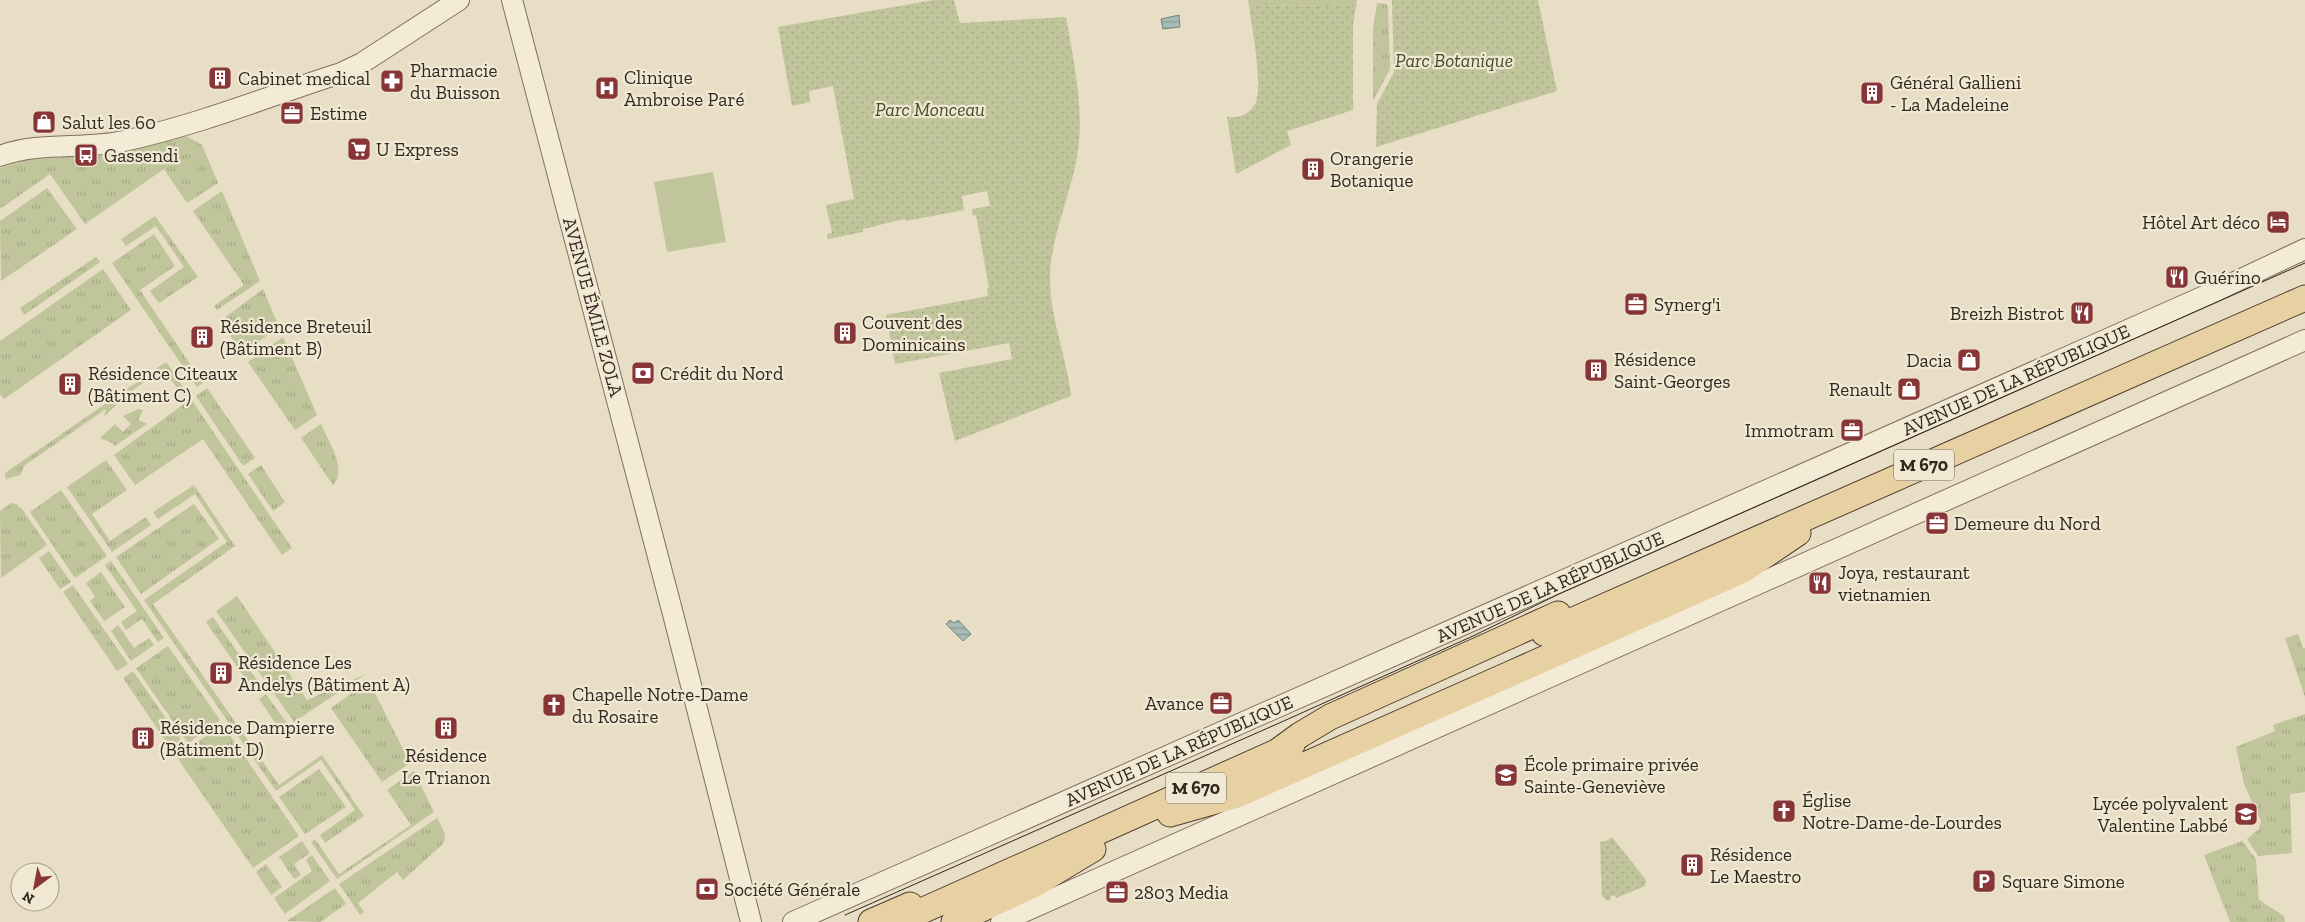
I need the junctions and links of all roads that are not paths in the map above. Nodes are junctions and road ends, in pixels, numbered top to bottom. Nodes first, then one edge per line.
1 (459, 0) edge
2 (512, 0) edge
3 (0, 156) edge
4 (2305, 248) edge
5 (2305, 282) edge
6 (2305, 298) edge
7 (2305, 314) edge
8 (2305, 340) edge
9 (1943, 457) junction
10 (1879, 485) junction
11 (1798, 533) junction
12 (1278, 751) junction
13 (1160, 812) junction
14 (1093, 849) junction
15 (751, 922) edge
16 (793, 922) edge
17 (871, 922) edge
18 (897, 922) edge
19 (930, 922) edge
20 (954, 922) edge
21 (1001, 922) edge

1 - 3 street
2 - 15 street, AVENUE ÉMILE ZOLA
4 - 16 street, AVENUE DE LA RÉPUBLIQUE
5 - 9 main road
6 - 9 main road, M 670
7 - 11 main road, M 670
8 - 21 street
9 - 10 main road, M 670
10 - 11 main road, M 670
10 - 12 main road
11 - 13 main road
12 - 13 main road, M 670
12 - 13 main road, M 670
13 - 14 main road, M 670
13 - 17 main road
13 - 18 main road, M 670
14 - 19 main road, M 670
14 - 20 main road

